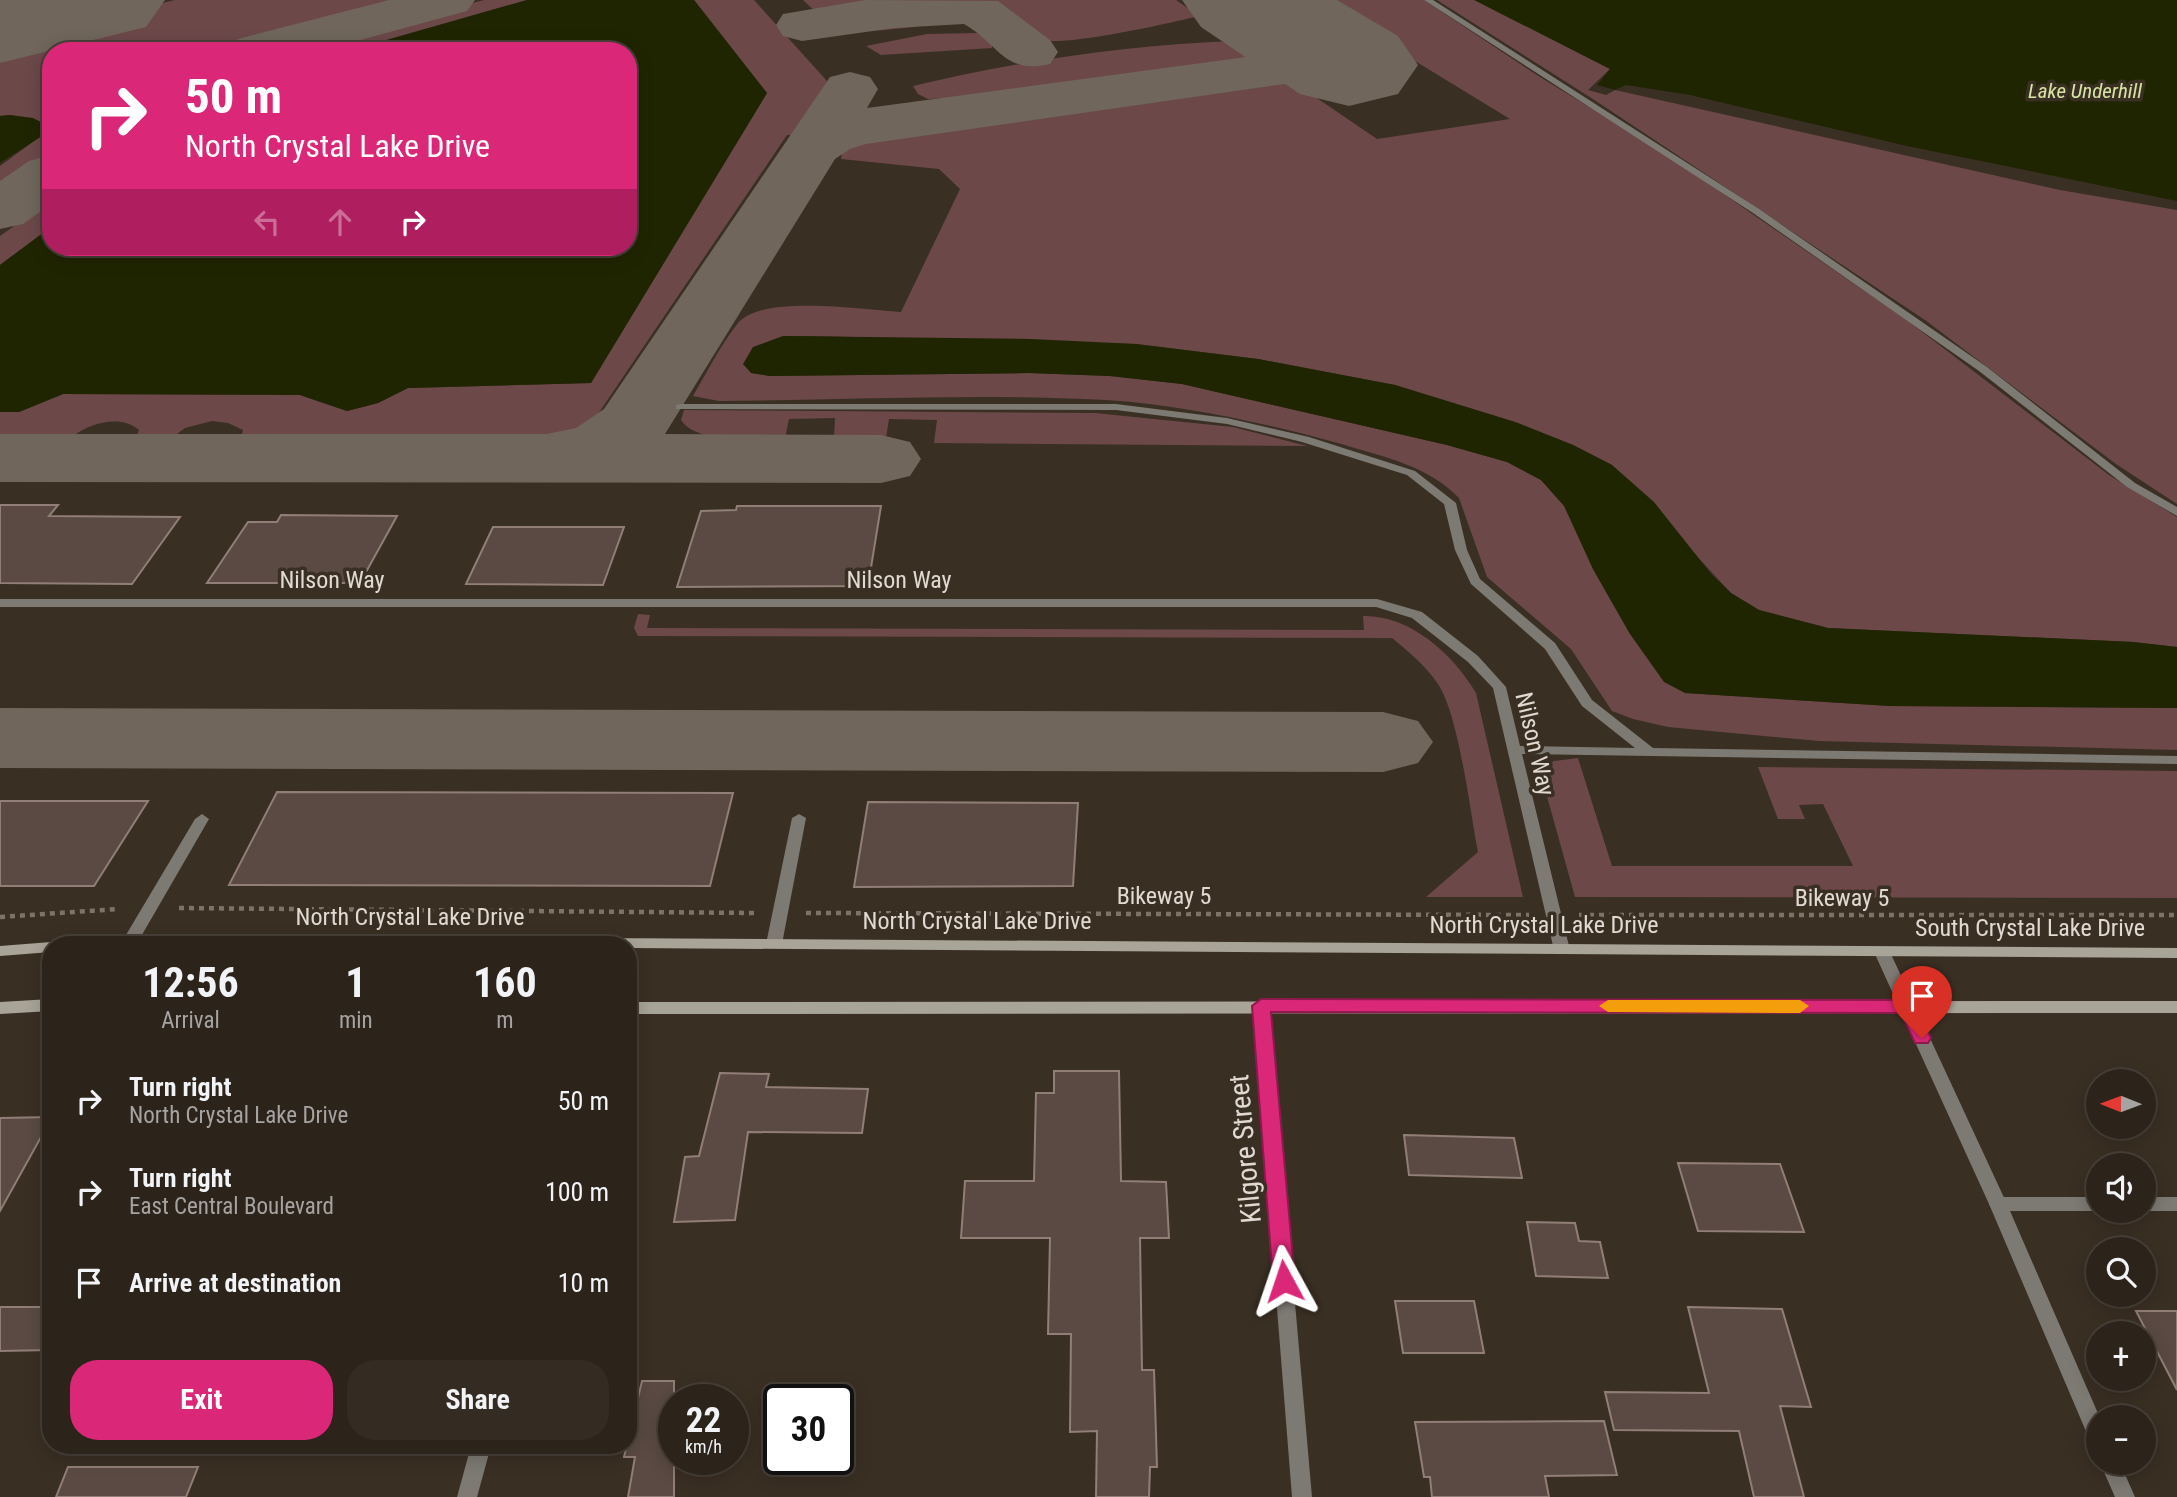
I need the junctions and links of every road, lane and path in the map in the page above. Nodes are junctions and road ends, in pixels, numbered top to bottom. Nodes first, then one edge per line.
1 (1428, 0) edge
2 (680, 407) dead end
3 (2177, 512) edge
4 (0, 603) edge
5 (1514, 750) junction
6 (1649, 752) junction
7 (2177, 760) edge
8 (799, 817) dead end
9 (202, 819) dead end
10 (188, 908) dead end
11 (117, 909) dead end
12 (741, 913) dead end
13 (809, 913) dead end
14 (1518, 915) dead end
15 (1591, 915) dead end
16 (2177, 915) edge
17 (0, 917) edge
18 (133, 936) edge
19 (637, 943) edge
20 (774, 944) junction
21 (42, 948) edge
22 (1562, 950) junction
23 (0, 951) edge
24 (1882, 952) junction
25 (2177, 953) edge
26 (42, 1006) edge
27 (1261, 1006) junction
28 (1907, 1006) junction
29 (2177, 1007) edge
30 (0, 1008) edge
31 (637, 1008) edge
32 (1998, 1204) junction
33 (2086, 1204) edge
34 (2156, 1204) edge
35 (2177, 1204) edge
36 (2086, 1408) edge
37 (479, 1454) edge
38 (2115, 1475) edge
39 (467, 1497) edge
40 (1302, 1497) edge
41 (2125, 1497) edge

1 - 3 street
2 - 6 street
4 - 5 street, Nilson Way
5 - 6 street
5 - 22 street, Nilson Way
6 - 7 street
8 - 20 street
9 - 18 street
10 - 12 path
11 - 17 path
13 - 14 path, Bikeway 5
15 - 16 path, Bikeway 5
19 - 20 main road, North Crystal Lake Drive
20 - 22 main road, North Crystal Lake Drive
21 - 23 main road
22 - 24 main road, North Crystal Lake Drive
24 - 25 main road, South Crystal Lake Drive
24 - 28 street
26 - 30 main road
27 - 28 main road
27 - 31 main road
27 - 40 street, Kilgore Street
28 - 29 main road
28 - 32 street
32 - 33 street
32 - 36 street
34 - 35 street
37 - 39 street
38 - 41 street

